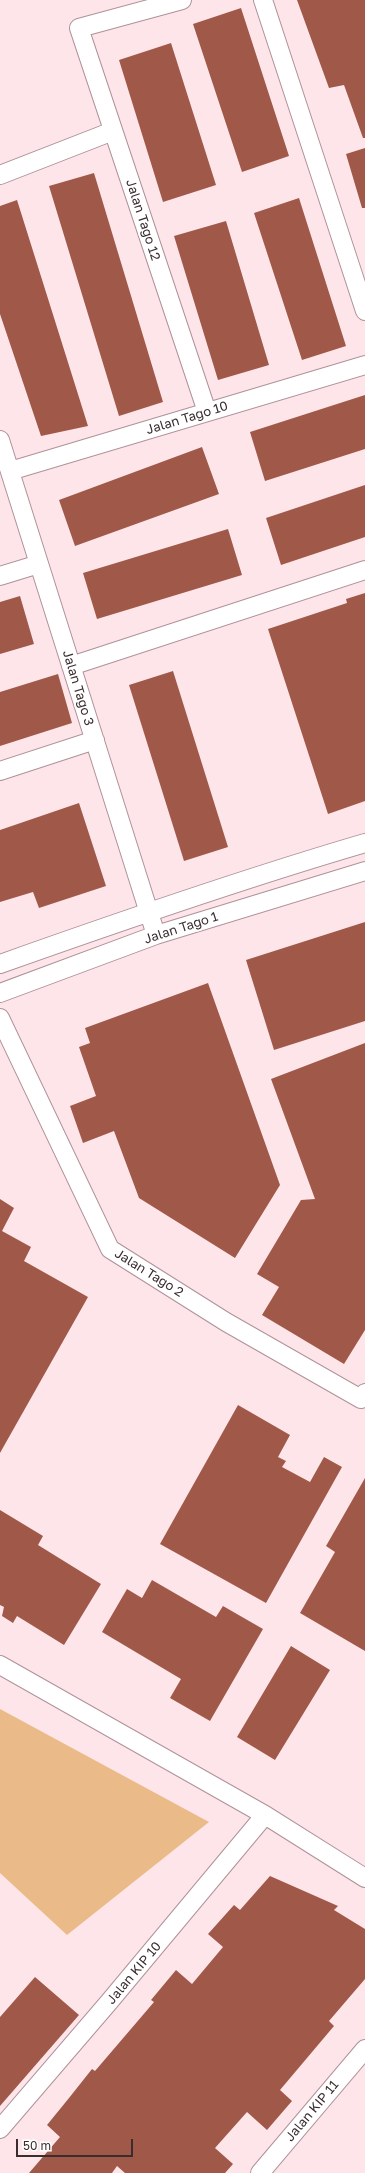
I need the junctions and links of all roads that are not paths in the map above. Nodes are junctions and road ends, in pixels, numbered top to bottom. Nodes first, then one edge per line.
1 (182, 0) edge
2 (263, 0) edge
3 (113, 130) junction
4 (0, 175) edge
5 (365, 311) edge
6 (365, 365) edge
7 (207, 412) junction
8 (0, 440) edge
9 (10, 471) junction
10 (39, 564) junction
11 (365, 570) edge
12 (0, 576) edge
13 (71, 666) junction
14 (95, 740) junction
15 (0, 771) edge
16 (365, 843) edge
17 (365, 871) edge
18 (148, 911) junction
19 (156, 935) junction
20 (0, 964) edge
21 (0, 993) edge
22 (0, 1018) edge
23 (365, 1393) edge
24 (0, 1665) edge
25 (265, 1815) junction
26 (365, 1878) edge
27 (365, 2049) edge
28 (0, 2129) edge
29 (260, 2173) edge

1 - 3 street, Jalan Tago 12
2 - 5 street
3 - 4 street
3 - 7 street, Jalan Tago 12
6 - 7 street, Jalan Tago 10
7 - 9 street, Jalan Tago 10
8 - 9 street, Jalan Tago 3
9 - 10 street, Jalan Tago 3
10 - 12 street
10 - 13 street, Jalan Tago 3
11 - 13 street
13 - 14 street, Jalan Tago 3
14 - 15 street
14 - 18 street, Jalan Tago 3
16 - 18 street, Jalan Tago 1
17 - 19 street, Jalan Tago 1
18 - 19 street, Jalan Tago 3
18 - 20 street, Jalan Tago 1
19 - 21 street, Jalan Tago 1
22 - 23 street, Jalan Tago 2
24 - 25 street
25 - 26 street
25 - 28 street, Jalan KIP 10
27 - 29 street, Jalan KIP 11

